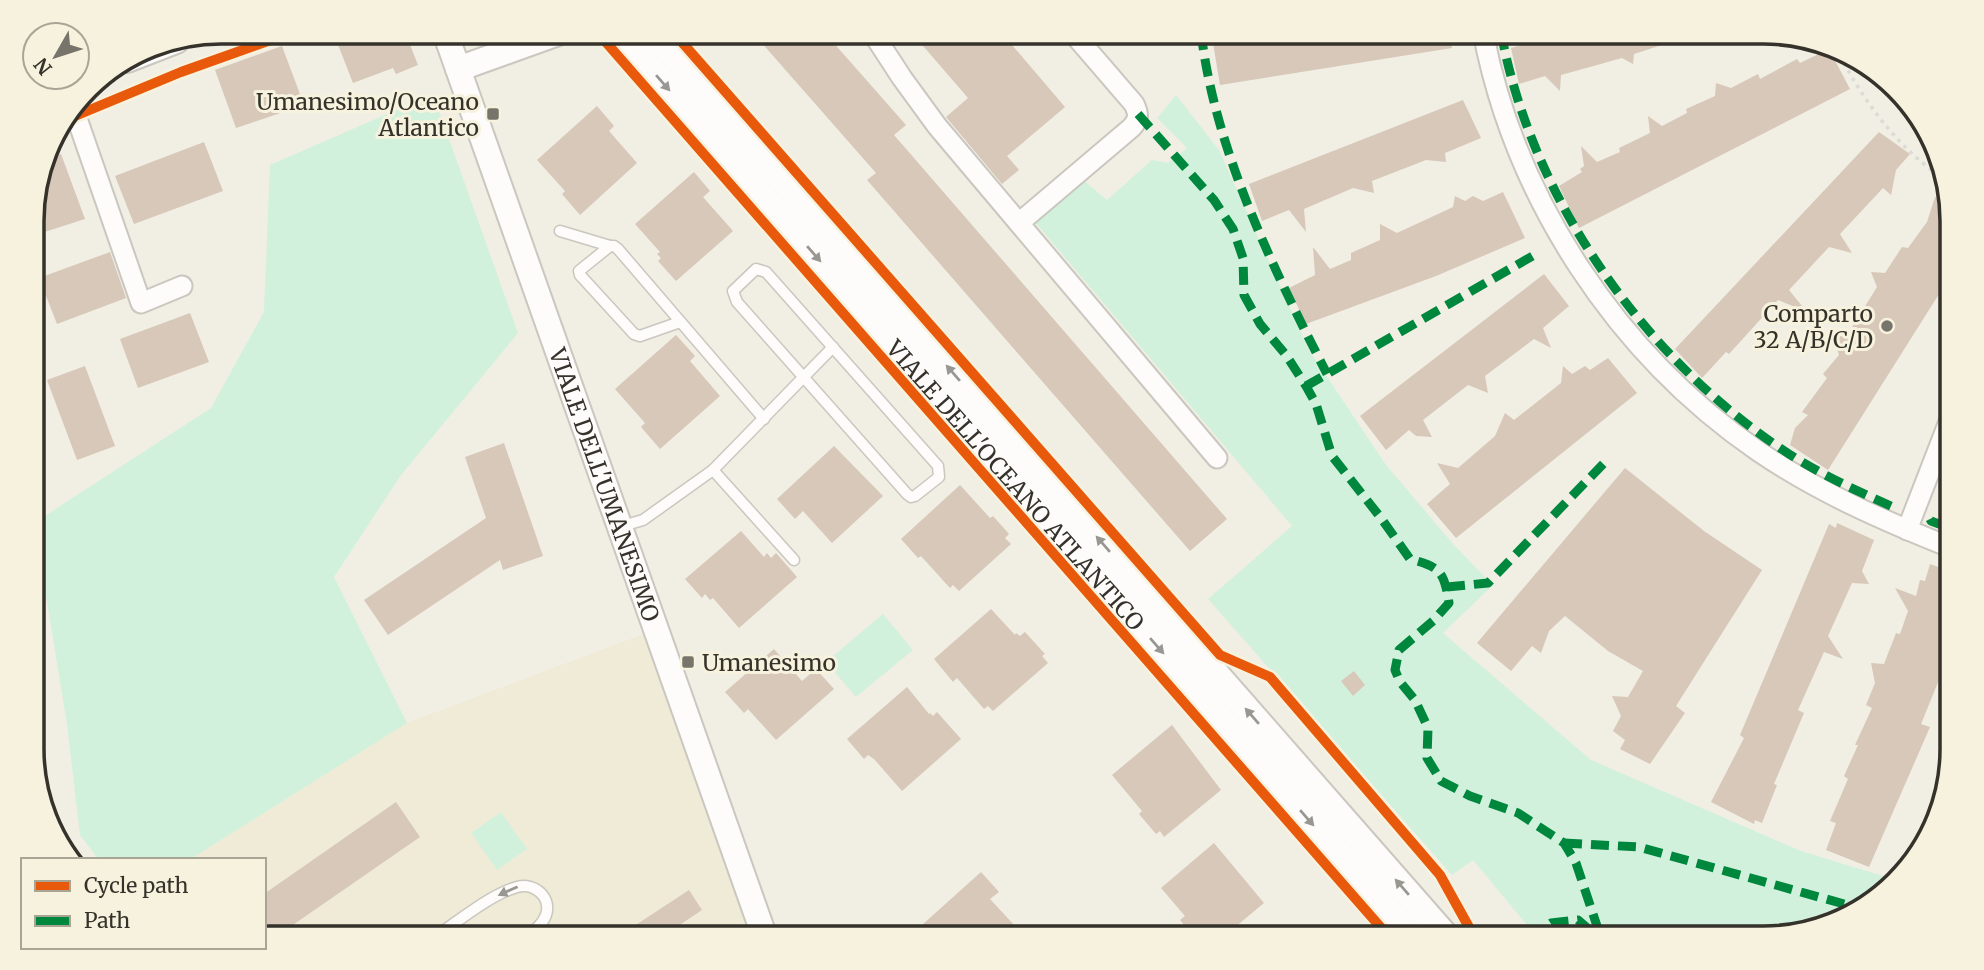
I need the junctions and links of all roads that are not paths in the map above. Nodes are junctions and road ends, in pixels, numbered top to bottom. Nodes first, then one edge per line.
1 (449, 44) edge
2 (528, 44) edge
3 (630, 44) edge
4 (664, 44) edge
5 (880, 44) edge
6 (1082, 44) edge
7 (1486, 44) edge
8 (458, 69) junction
9 (77, 117) edge
10 (1020, 223) junction
11 (560, 230) dead end
12 (610, 246) junction
13 (182, 286) dead end
14 (680, 321) junction
15 (833, 347) junction
16 (803, 378) junction
17 (764, 419) junction
18 (1940, 445) edge
19 (1217, 458) dead end
20 (713, 470) junction
21 (619, 527) junction
22 (1907, 530) junction
23 (1940, 543) edge
24 (793, 559) dead end
25 (452, 926) edge
26 (538, 926) edge
27 (761, 926) edge
28 (1402, 926) edge
29 (1436, 926) edge

1 - 8 street, VIALE DELL'UMANESIMO
2 - 8 street
3 -> 28 main road, VIALE DELL'OCEANO ATLANTICO
29 -> 4 main road, VIALE DELL'OCEANO ATLANTICO
5 - 10 street
6 - 10 street
7 - 22 street
8 - 21 street, VIALE DELL'UMANESIMO
9 - 13 street
10 - 19 street
11 - 12 lane
12 - 14 lane
12 - 14 lane
14 - 17 lane
15 - 16 lane
15 - 16 lane
15 - 16 lane
16 - 17 lane
17 - 20 lane
18 - 22 street
20 - 21 lane
20 - 24 lane
21 - 27 street, VIALE DELL'UMANESIMO
22 - 23 street
26 -> 25 lane

